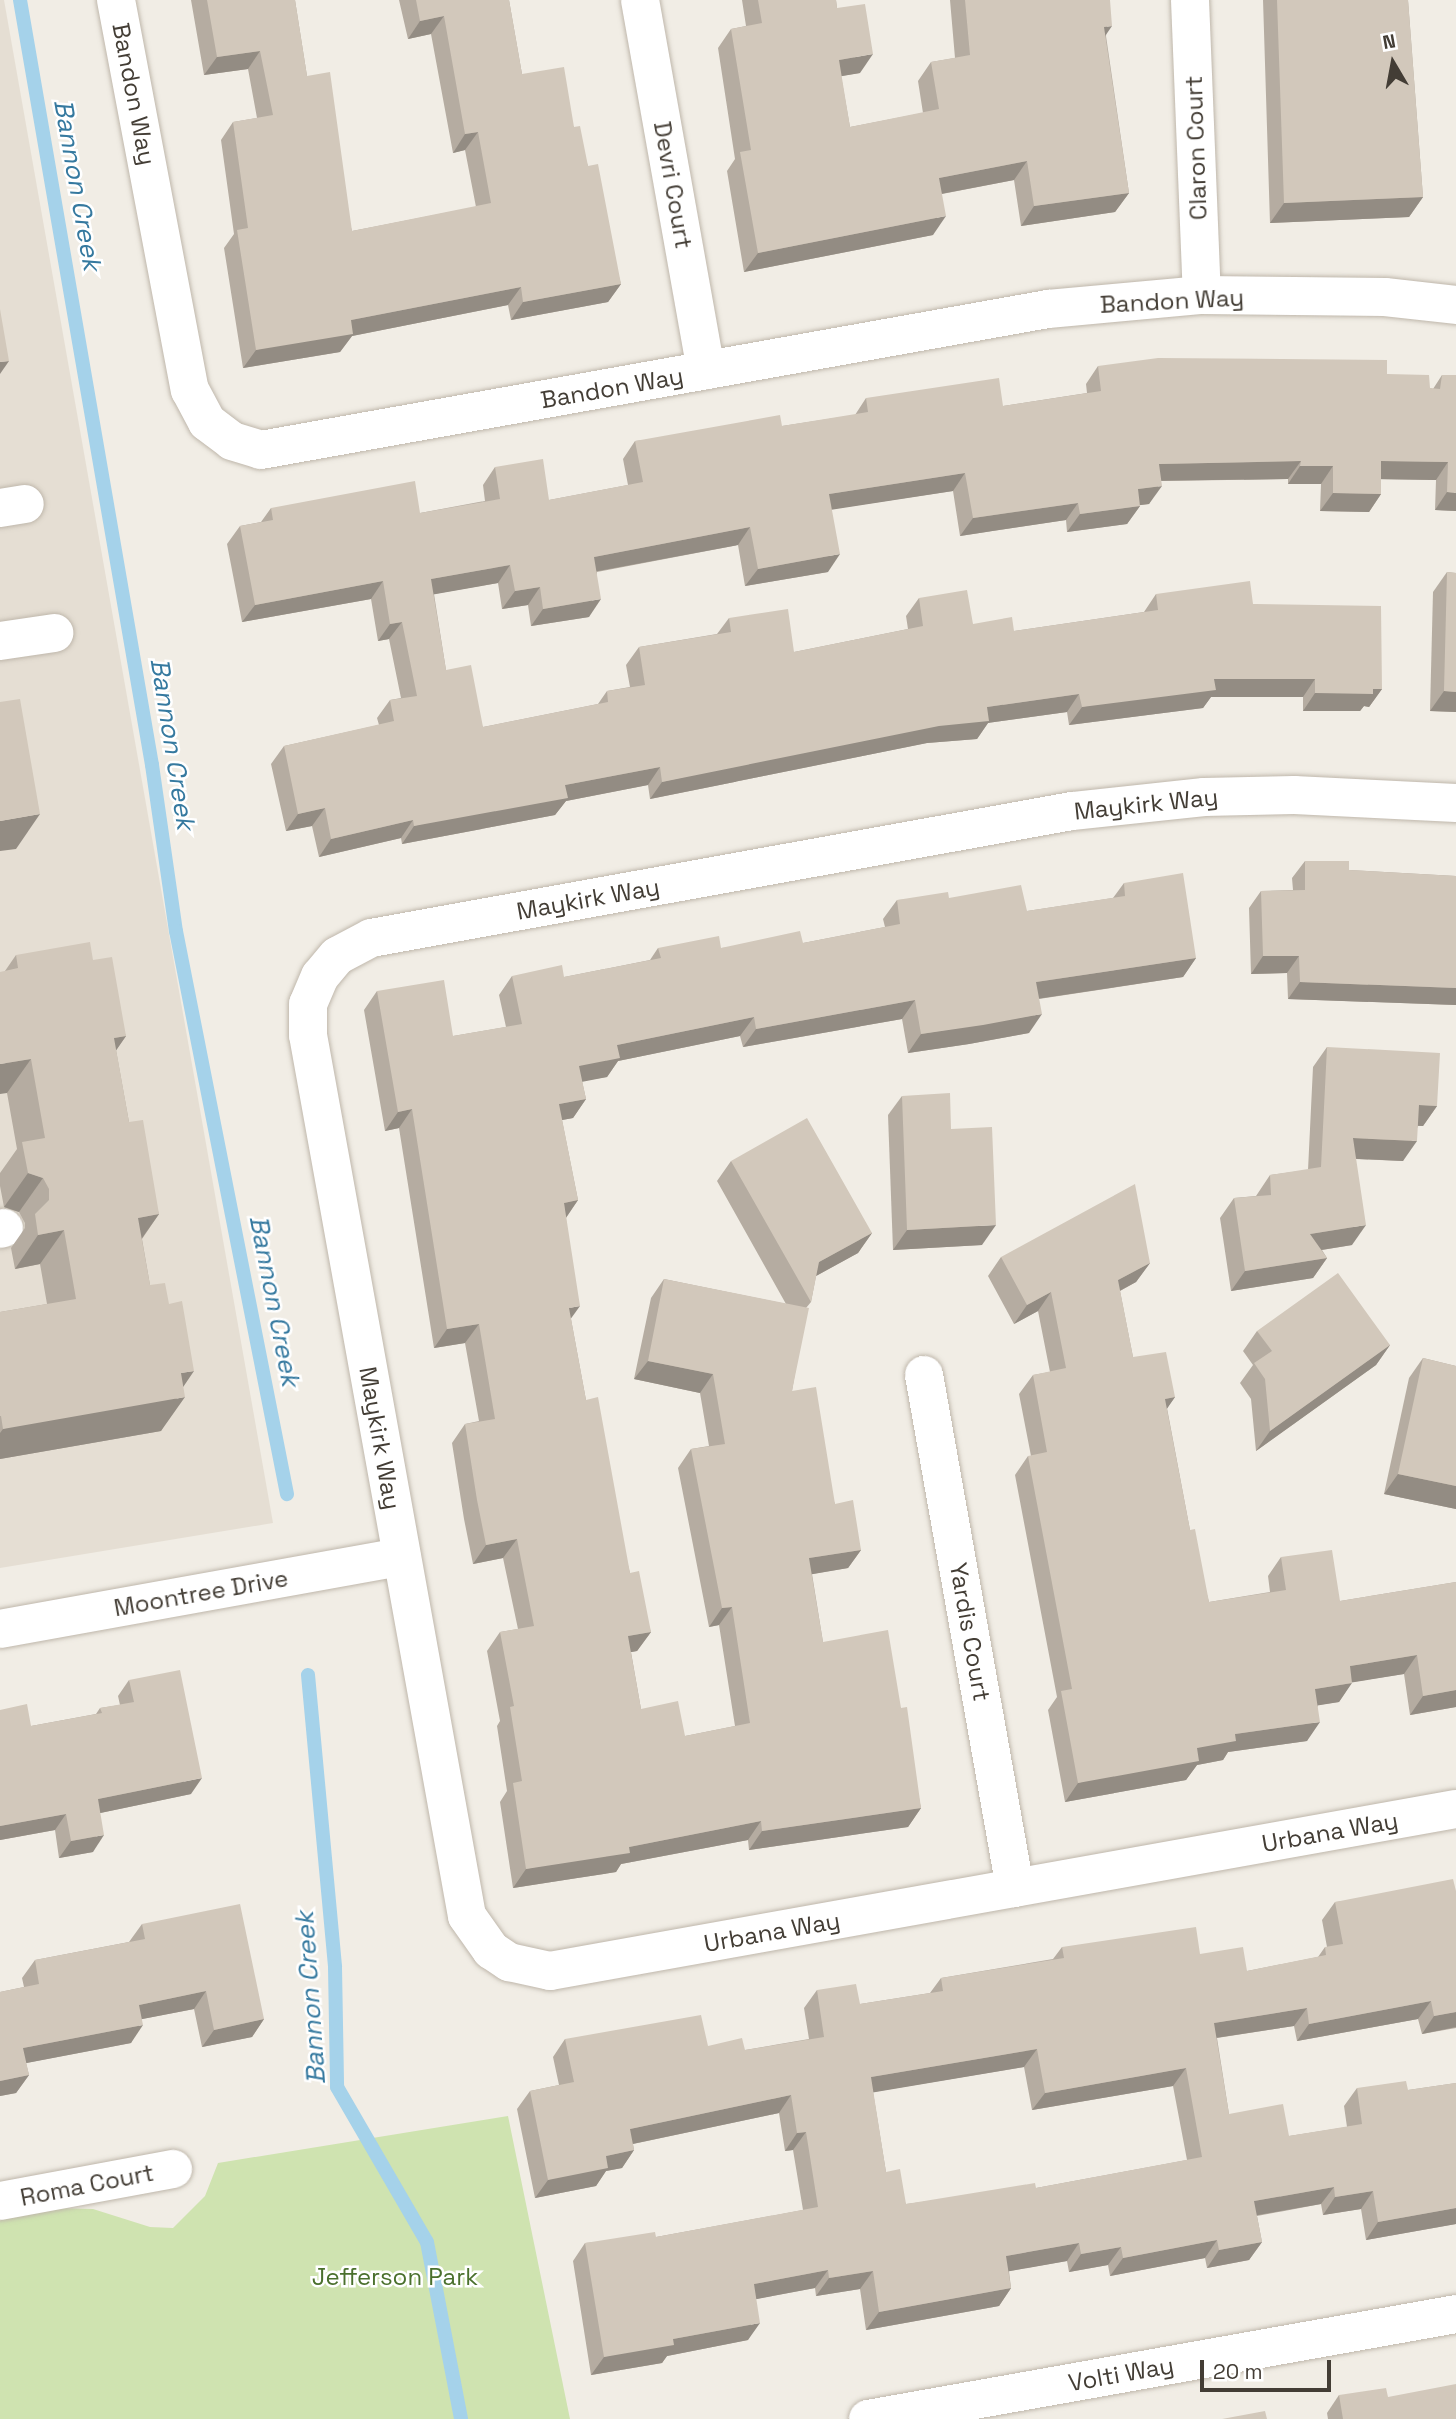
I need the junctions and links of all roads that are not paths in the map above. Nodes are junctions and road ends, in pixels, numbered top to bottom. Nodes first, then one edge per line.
1 (116, 0) edge
2 (640, 0) edge
3 (1190, 0) edge
4 (1202, 295) junction
5 (1456, 305) edge
6 (706, 370) junction
7 (54, 633) dead end
8 (0, 641) edge
9 (1456, 803) edge
10 (924, 1375) dead end
11 (402, 1557) junction
12 (0, 1629) edge
13 (1456, 1809) edge
14 (1015, 1888) junction
15 (173, 2169) dead end
16 (0, 2201) edge
17 (1456, 2314) edge
18 (868, 2419) edge

1 - 6 street, Bandon Way
2 - 6 street, Devri Court
3 - 4 street, Claron Court
4 - 5 street, Bandon Way
4 - 6 street, Bandon Way
7 - 8 street
9 - 11 street, Maykirk Way
10 - 14 street, Yardis Court
11 - 12 street, Moontree Drive
11 - 14 street, Urbana Way
13 - 14 street, Urbana Way
15 - 16 street, Roma Court
17 - 18 street, Volti Way

